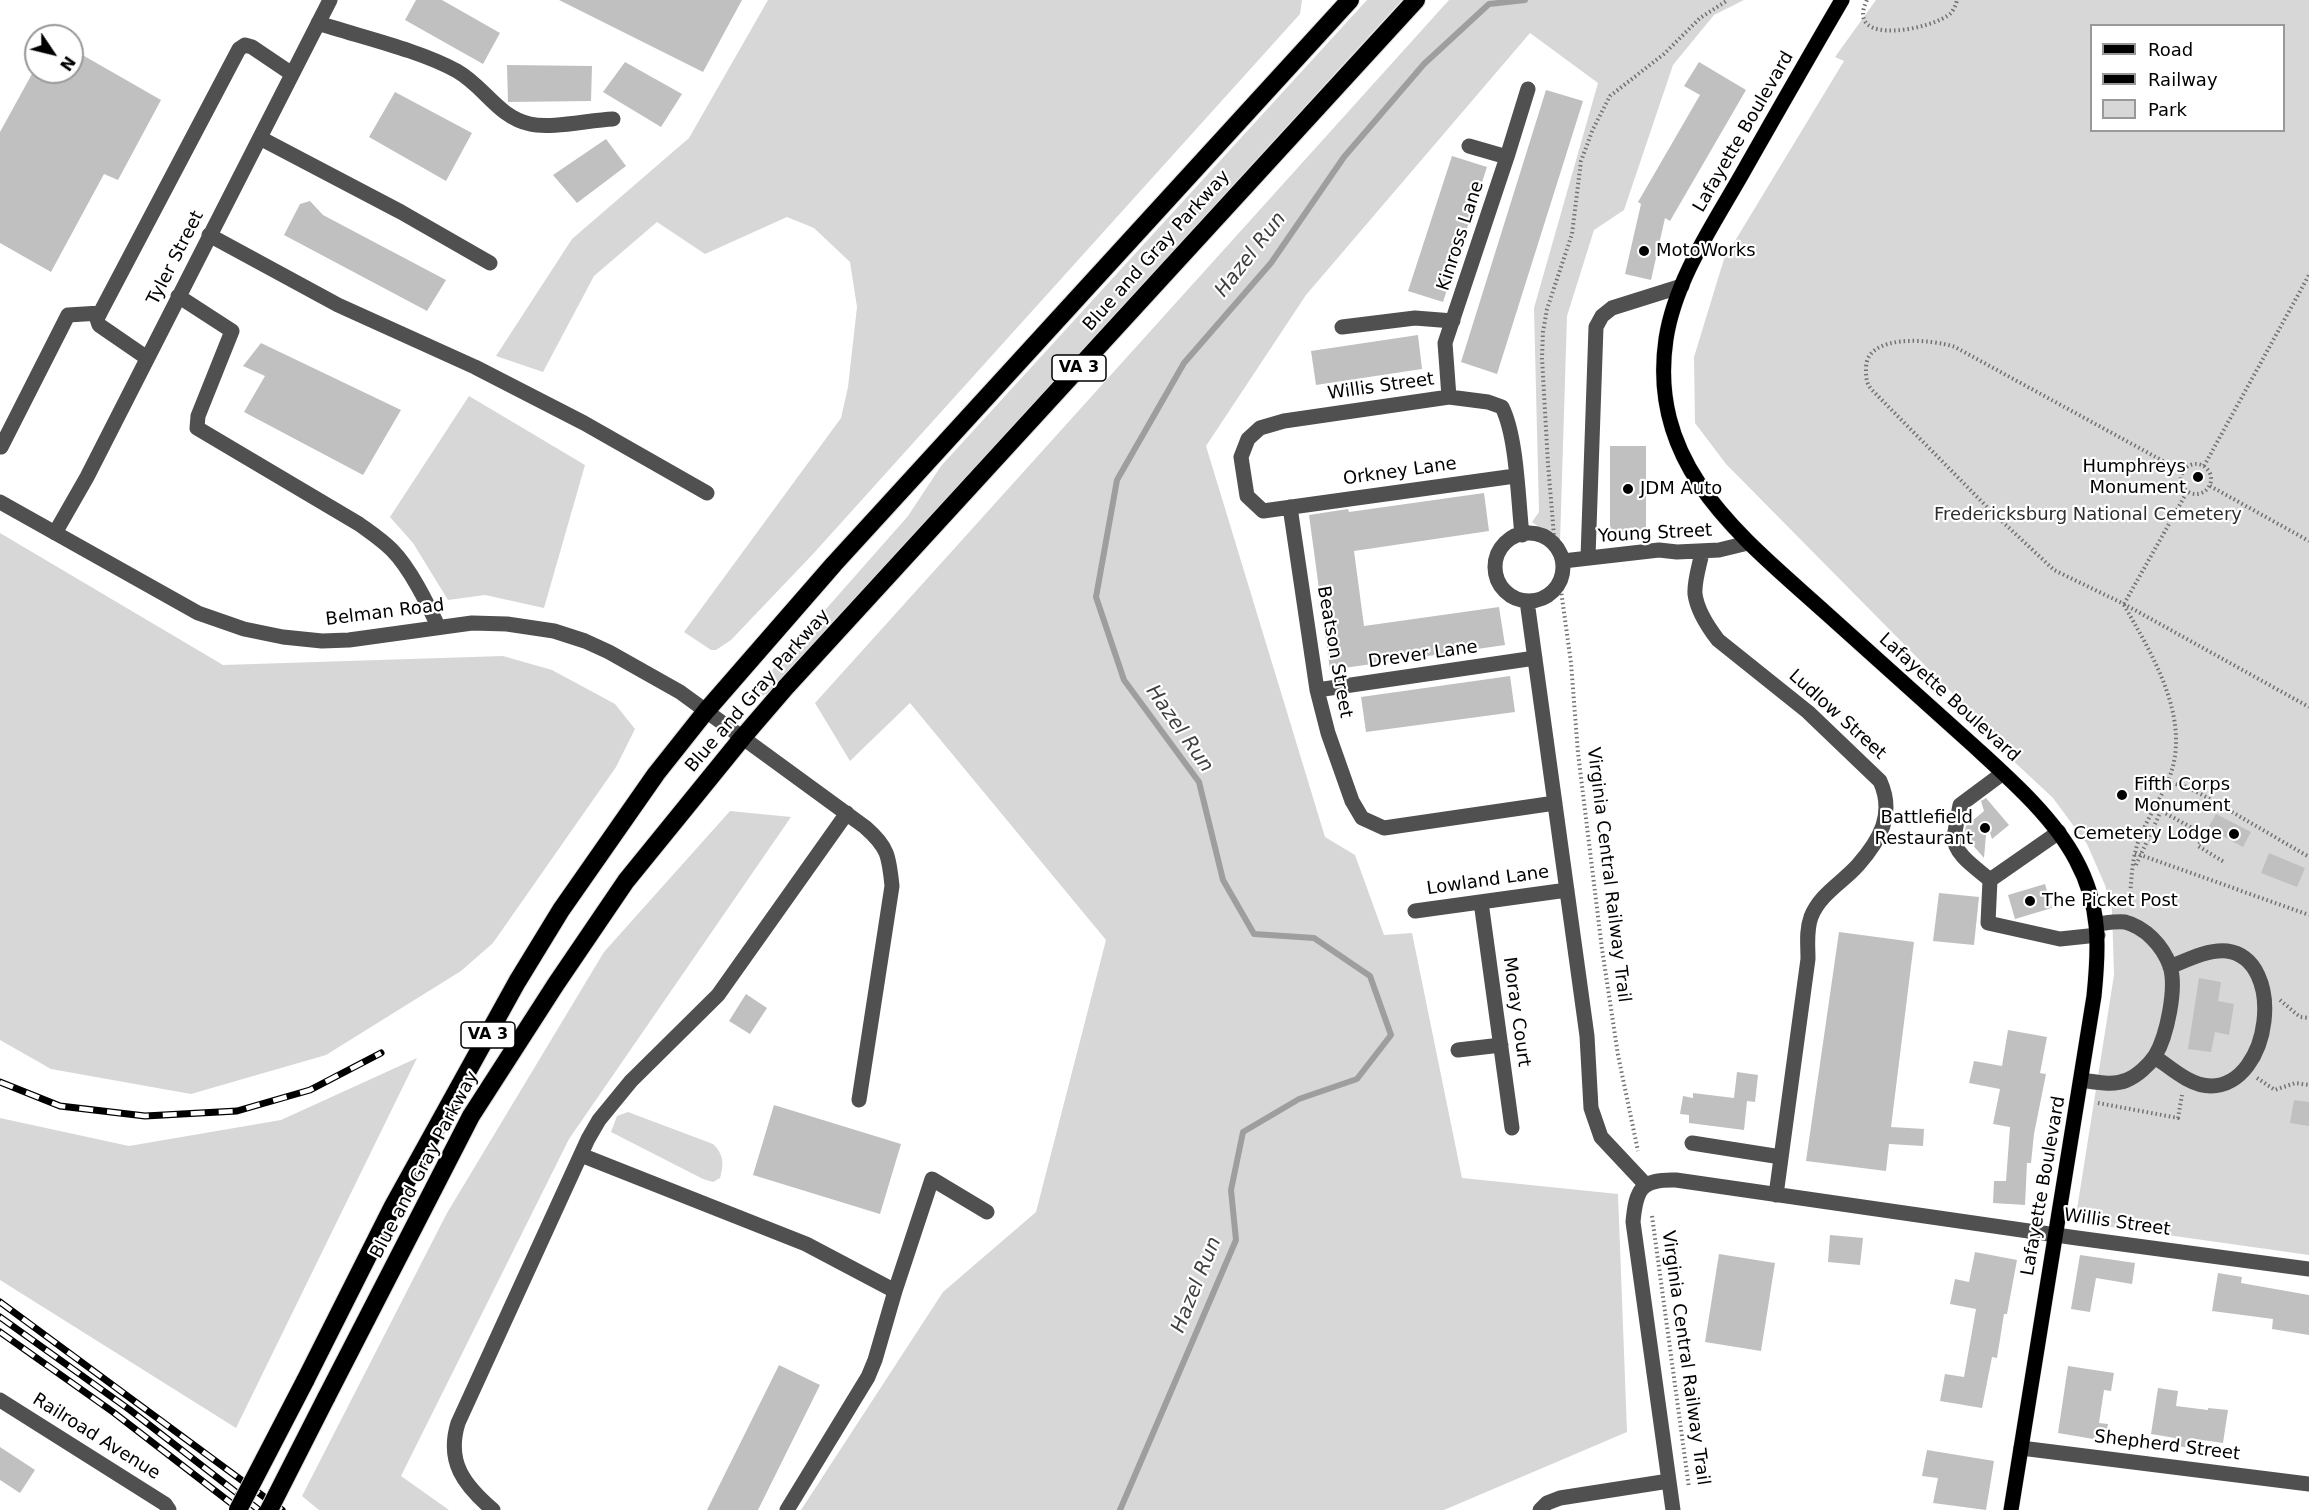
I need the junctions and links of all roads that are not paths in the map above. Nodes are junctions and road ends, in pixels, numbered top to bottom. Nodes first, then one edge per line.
1 (330, 0) edge
2 (1350, 0) edge
3 (1416, 0) edge
4 (1842, 0) edge
5 (318, 23) junction
6 (292, 74) junction
7 (1528, 89) dead end
8 (613, 119) dead end
9 (260, 138) junction
10 (1469, 146) dead end
11 (1507, 158) junction
12 (209, 235) junction
13 (490, 263) dead end
14 (1682, 286) junction
15 (178, 296) junction
16 (100, 313) junction
17 (1453, 321) junction
18 (1342, 327) dead end
19 (147, 358) junction
20 (1449, 397) junction
21 (0, 448) edge
22 (1515, 476) junction
23 (707, 493) dead end
24 (0, 502) edge
25 (1290, 507) junction
26 (55, 533) junction
27 (1521, 535) junction
28 (1748, 543) junction
29 (1702, 552) junction
30 (1588, 557) junction
31 (1563, 561) junction
32 (1527, 601) junction
33 (438, 626) junction
34 (1535, 658) junction
35 (1317, 690) junction
36 (706, 711) junction
37 (742, 737) junction
38 (2003, 772) junction
39 (1555, 803) junction
40 (847, 813) junction
41 (2059, 832) junction
42 (1990, 879) junction
43 (1567, 891) junction
44 (1481, 902) junction
45 (1415, 911) dead end
46 (2097, 930) junction
47 (2170, 967) junction
48 (1501, 1044) junction
49 (1458, 1050) dead end
50 (2155, 1057) junction
51 (2081, 1080) junction
52 (859, 1100) dead end
53 (1512, 1128) dead end
54 (1692, 1143) dead end
55 (581, 1155) junction
56 (1781, 1157) junction
57 (1646, 1185) junction
58 (1776, 1195) junction
59 (987, 1212) dead end
60 (2054, 1235) junction
61 (2309, 1269) edge
62 (895, 1291) junction
63 (0, 1400) edge
64 (2021, 1448) junction
65 (1669, 1481) junction
66 (2309, 1484) edge
67 (169, 1510) edge
68 (238, 1510) edge
69 (269, 1510) edge
70 (493, 1510) edge
71 (787, 1510) edge
72 (1540, 1510) edge
73 (1673, 1510) edge
74 (2011, 1510) edge

1 - 5 street, Tyler Street
2 - 36 highway, Blue and Gray Parkway / VA 3
3 - 37 highway, Blue and Gray Parkway / VA 3
4 - 14 main road, Lafayette Boulevard
5 - 6 street, Tyler Street
5 - 8 street
6 - 9 street, Tyler Street
6 - 16 street
7 - 11 street, Kinross Lane
9 - 12 street, Tyler Street
9 - 13 street
10 - 11 street
11 - 17 street, Kinross Lane
12 - 15 street, Tyler Street
12 - 23 street
14 - 28 main road, Lafayette Boulevard
14 - 30 street
15 - 19 street, Tyler Street
15 - 33 street
16 - 19 street
16 - 21 street
17 - 18 street
17 - 20 street, Kinross Lane
19 - 26 street, Tyler Street
20 - 22 street, Willis Street
20 - 25 street, Willis Street
22 - 25 street, Orkney Lane
22 - 27 street, Willis Street
24 - 26 street, Belman Road
25 - 35 street, Beatson Street
26 - 33 street, Belman Road
27 - 31 street
27 - 32 street
28 - 29 street, Young Street
28 - 38 main road, Lafayette Boulevard
29 - 30 street, Young Street
29 - 56 street, Ludlow Street
30 - 31 street, Young Street
31 - 32 street
32 - 34 street
33 - 36 street, Belman Road
34 - 35 street, Drever Lane
34 - 39 street
35 - 39 street, Beatson Street
36 - 37 street, Belman Road
36 - 68 highway, Blue and Gray Parkway / VA 3, bridge
37 - 40 street, Belman Road
37 - 69 highway, Blue and Gray Parkway / VA 3, bridge
38 - 41 main road, Lafayette Boulevard
38 - 42 street
39 - 43 street
40 - 52 street, Belman Road
40 - 55 street
41 - 42 street
41 - 46 main road, Lafayette Boulevard
42 - 46 street
43 - 44 street, Lowland Lane
43 - 57 street
44 - 45 street, Lowland Lane
44 - 48 street, Moray Court
46 - 47 street
46 - 51 main road, Lafayette Boulevard
47 - 50 street
47 - 50 street
48 - 49 street
48 - 53 street, Moray Court
50 - 51 street
51 - 60 main road, Lafayette Boulevard
54 - 56 street
55 - 62 street
55 - 70 street
56 - 58 street, Ludlow Street
57 - 58 street, Willis Street
57 - 65 street
58 - 60 street, Willis Street
59 - 62 street
60 - 61 street, Willis Street
60 - 64 main road, Lafayette Boulevard
62 - 71 street
63 - 67 street, Railroad Avenue
64 - 66 street, Shepherd Street
64 - 74 main road, Lafayette Boulevard
65 - 72 street
65 - 73 street

